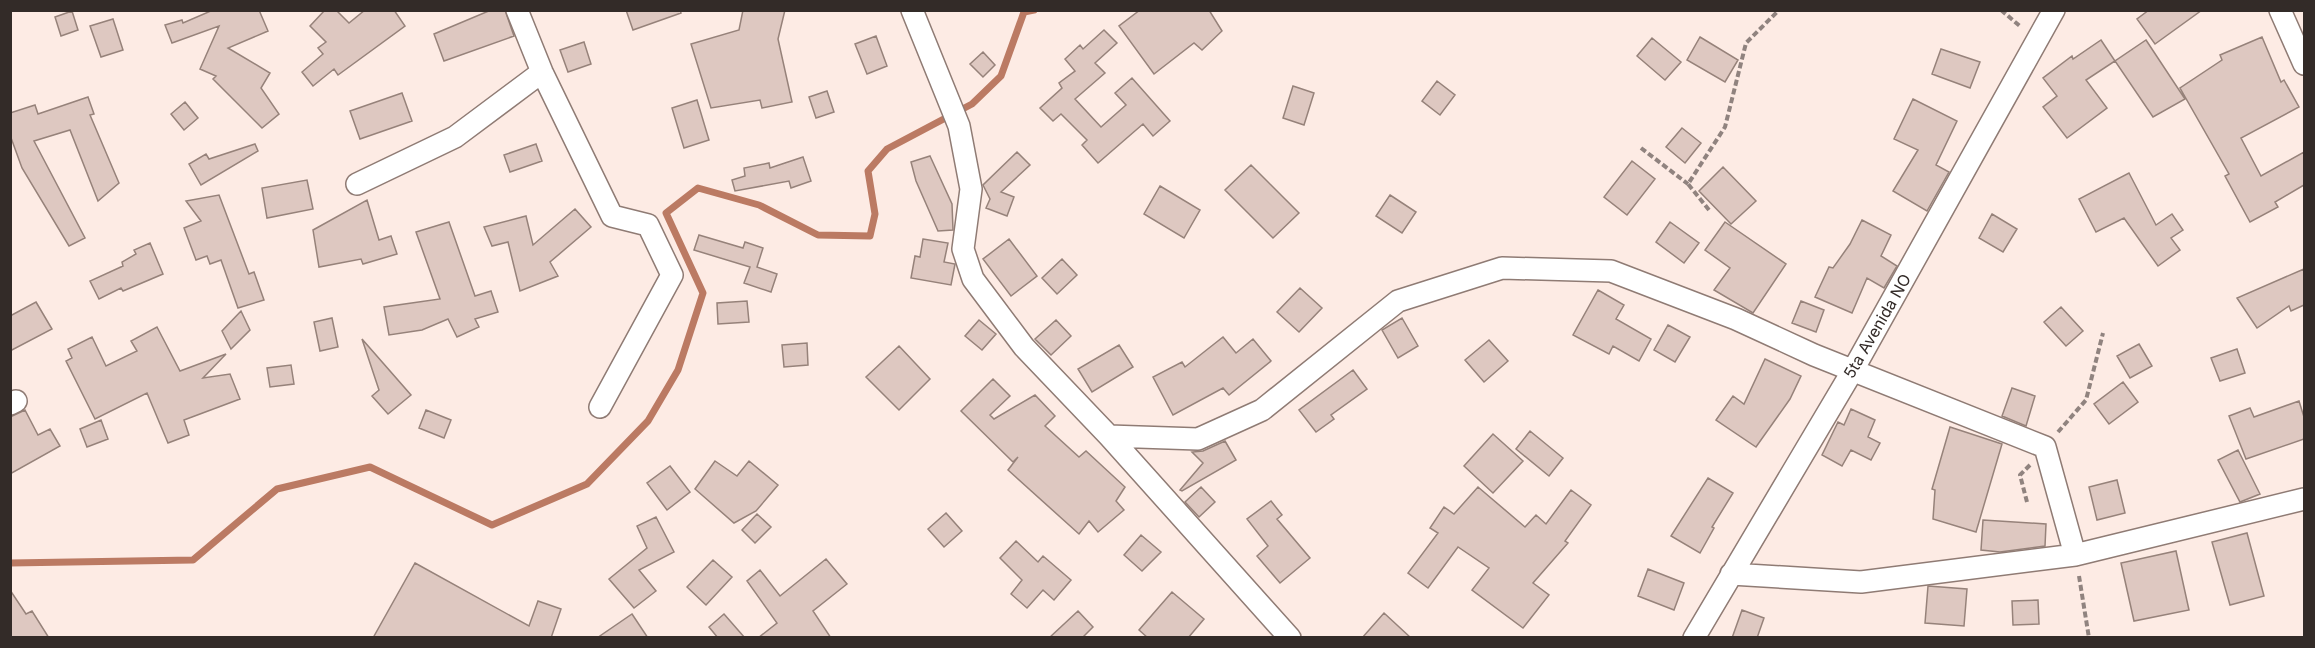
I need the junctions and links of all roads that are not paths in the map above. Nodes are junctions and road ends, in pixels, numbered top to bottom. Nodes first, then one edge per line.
1 (517, 10) edge
2 (912, 10) edge
3 (2054, 10) edge
4 (2280, 10) edge
5 (2304, 64) edge
6 (542, 72) junction
7 (357, 184) dead end
8 (1852, 370) junction
9 (600, 406) dead end
10 (1109, 435) junction
11 (2304, 499) edge
12 (2075, 555) junction
13 (1731, 574) junction
14 (1290, 638) edge
15 (1694, 638) edge

1 - 6 street
2 - 10 street
3 - 8 street, 5ta Avenida NO
4 - 5 street
6 - 7 street
6 - 9 street
8 - 10 street
8 - 12 street
8 - 13 street, 5ta Avenida NO
10 - 14 street
11 - 12 street
12 - 13 street
13 - 15 street, 5ta Avenida NO

